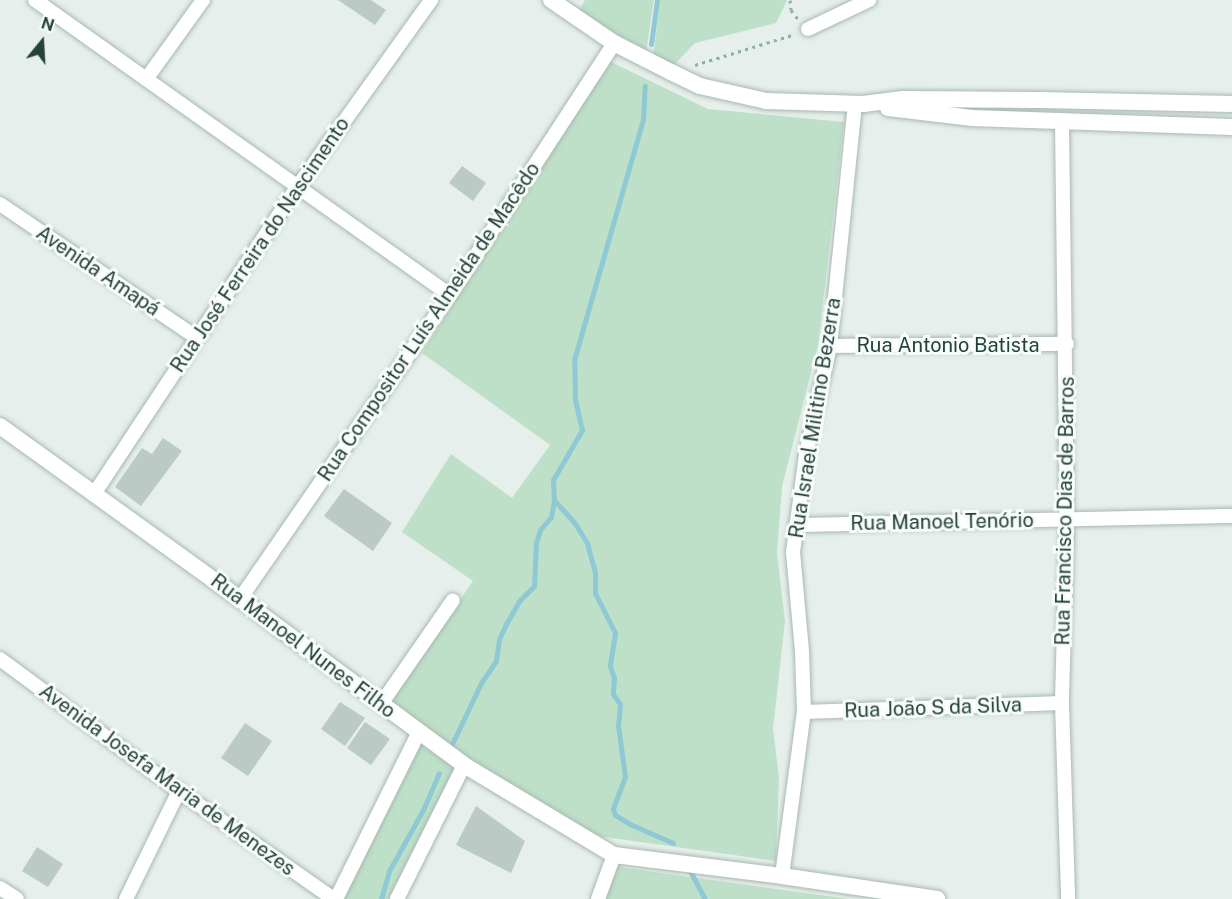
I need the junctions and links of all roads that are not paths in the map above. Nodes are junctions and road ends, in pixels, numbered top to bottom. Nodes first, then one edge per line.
1 (34, 0) edge
2 (203, 0) edge
3 (431, 0) edge
4 (551, 0) edge
5 (869, 0) edge
6 (808, 29) road end
7 (614, 43) junction
8 (147, 78) junction
9 (859, 104) junction
10 (1232, 104) edge
11 (1062, 122) junction
12 (1232, 127) edge
13 (298, 186) junction
14 (0, 204) edge
15 (450, 295) junction
16 (196, 337) junction
17 (1067, 344) junction
18 (830, 346) junction
19 (0, 426) edge
20 (94, 494) junction
21 (1232, 516) edge
22 (1067, 520) junction
23 (796, 525) junction
24 (240, 599) junction
25 (453, 600) dead end
26 (0, 659) edge
27 (1062, 703) junction
28 (381, 704) junction
29 (804, 712) junction
30 (419, 732) junction
31 (464, 765) junction
32 (179, 791) junction
33 (614, 855) junction
34 (782, 876) junction
35 (0, 888) edge
36 (17, 899) edge
37 (126, 899) edge
38 (335, 899) edge
39 (397, 899) edge
40 (598, 899) edge
41 (937, 899) edge
42 (1068, 899) edge

1 - 8 street
2 - 8 street
3 - 13 street, Rua José Ferreira do Nascimento
4 - 7 street
5 - 6 street
7 - 9 street
7 - 15 street, Rua Compositor Luís Almeida de Macêdo
8 - 13 street
9 - 10 street
9 - 11 street
9 - 18 street, Rua Israel Militino Bezerra
11 - 12 street
11 - 17 street, Rua Francisco Dias de Barros
13 - 15 street
13 - 16 street, Rua José Ferreira do Nascimento
14 - 16 street, Avenida Amapá
15 - 24 street, Rua Compositor Luís Almeida de Macêdo
16 - 20 street, Rua José Ferreira do Nascimento
17 - 18 street, Rua Antonio Batista
17 - 22 street, Rua Francisco Dias de Barros
18 - 23 street, Rua Israel Militino Bezerra
19 - 20 street, Rua Manoel Nunes Filho
20 - 24 street, Rua Manoel Nunes Filho
21 - 22 street, Rua Manoel Tenório
22 - 23 street, Rua Manoel Tenório
22 - 27 street, Rua Francisco Dias de Barros
23 - 29 street, Rua Israel Militino Bezerra
24 - 28 street, Rua Manoel Nunes Filho
25 - 28 street
26 - 32 street, Avenida Josefa Maria de Menezes
27 - 29 street, Rua João S da Silva
27 - 42 street, Rua Francisco Dias de Barros
28 - 30 street, Rua Manoel Nunes Filho
29 - 34 street, Rua Israel Militino Bezerra
30 - 31 street, Rua Manoel Nunes Filho
30 - 38 street
31 - 33 street, Rua Manoel Nunes Filho
31 - 39 street
32 - 37 street
32 - 38 street, Avenida Josefa Maria de Menezes
33 - 34 street
33 - 40 street
34 - 41 street
35 - 36 street

